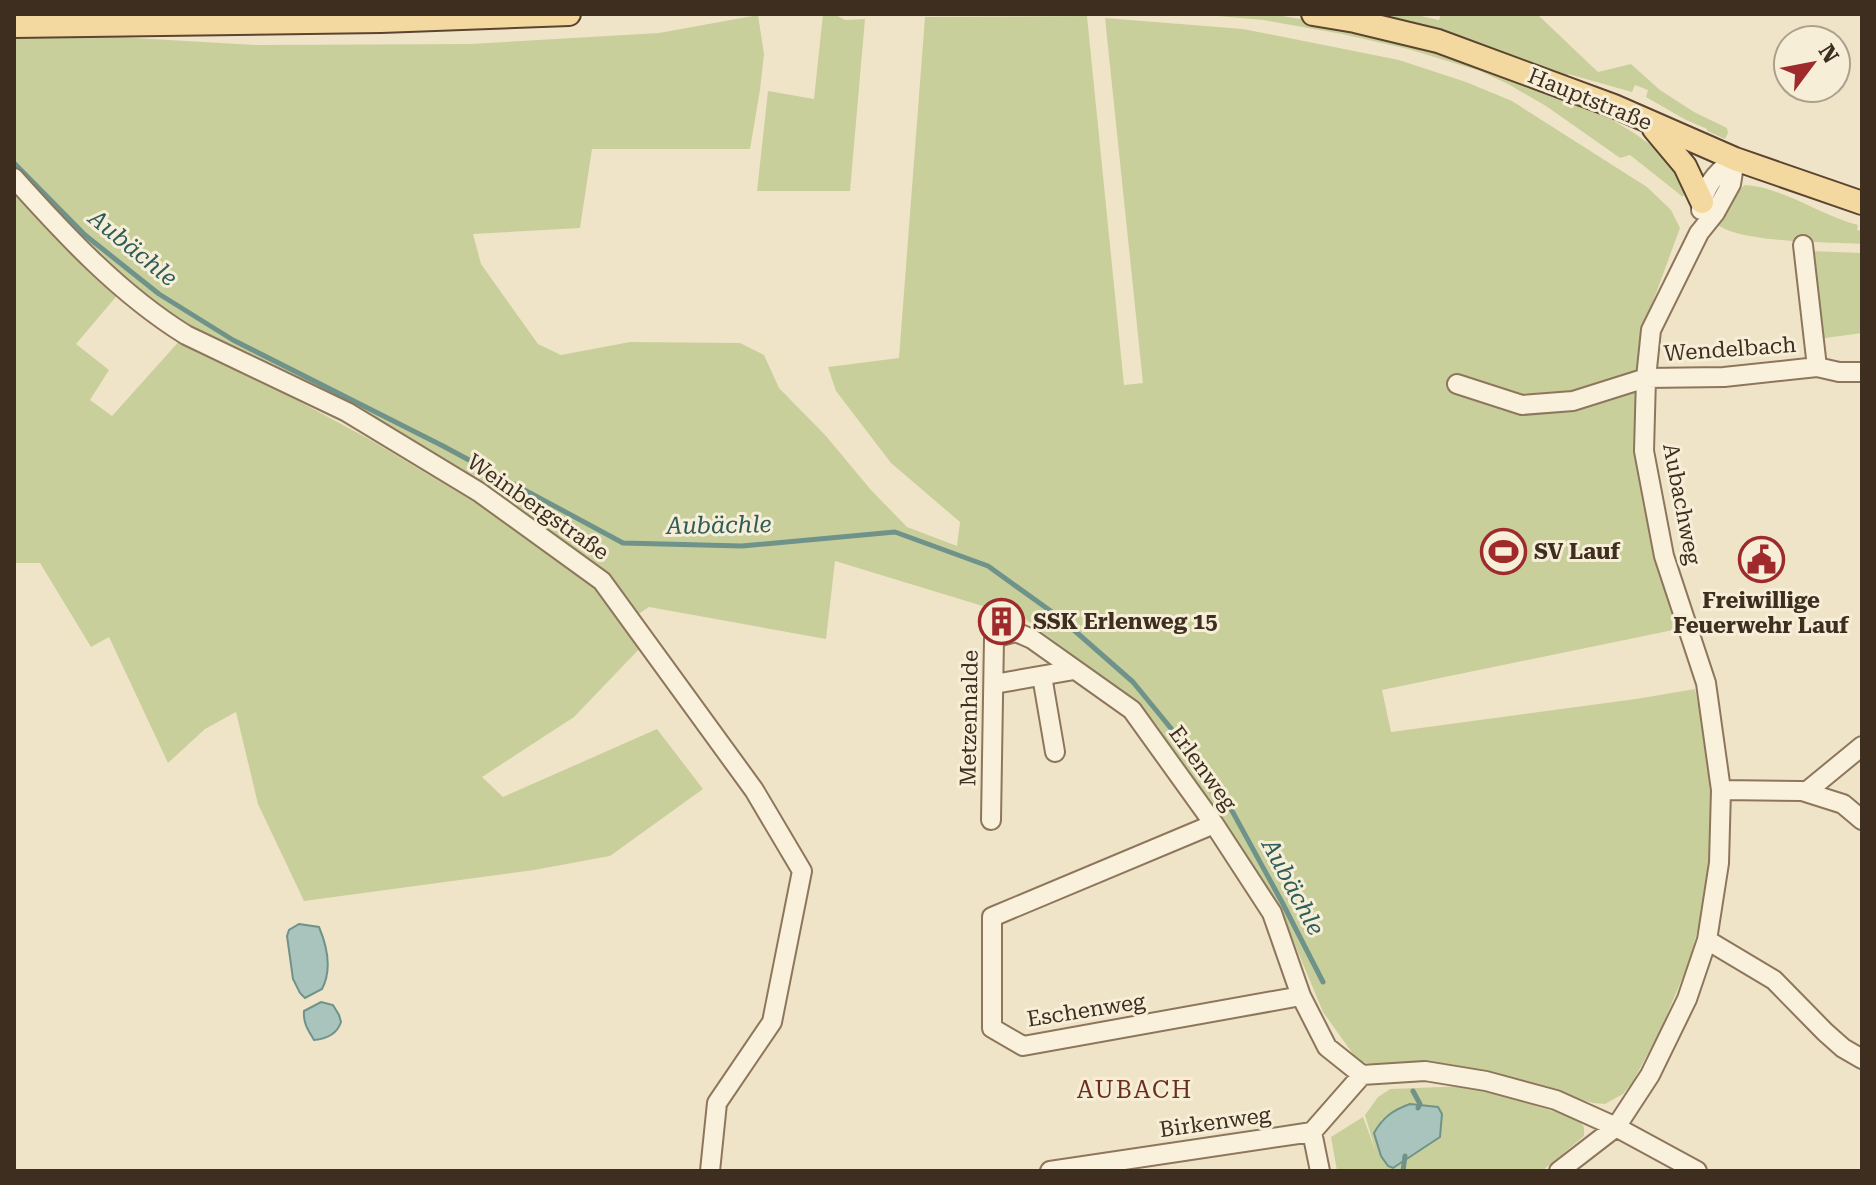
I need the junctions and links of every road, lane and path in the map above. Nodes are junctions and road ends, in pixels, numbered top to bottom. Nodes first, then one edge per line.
1 (569, 14) edge
2 (1313, 14) edge
3 (280, 18) edge
4 (120, 19) edge
5 (14, 26) edge
6 (1648, 122) junction
7 (1735, 159) junction
8 (14, 178) edge
9 (1702, 202) junction
10 (1862, 203) edge
11 (1699, 233) junction
12 (1803, 245) dead end
13 (1817, 367) junction
14 (1862, 372) edge
15 (1646, 378) junction
16 (1457, 384) dead end
17 (1016, 632) joint
18 (1074, 670) junction
19 (1042, 676) junction
20 (994, 684) junction
21 (1862, 746) edge
22 (1055, 752) dead end
23 (1721, 790) junction
24 (1806, 792) junction
25 (991, 820) dead end
26 (1862, 820) edge
27 (1214, 824) junction
28 (1707, 940) junction
29 (1301, 996) junction
30 (1862, 1059) edge
31 (1362, 1075) junction
32 (1616, 1127) junction
33 (1312, 1132) junction
34 (710, 1171) edge
35 (1050, 1171) edge
36 (1320, 1171) edge
37 (1559, 1171) edge
38 (1697, 1171) edge

1 - 3 main road
2 - 6 main road, Hauptstraße
3 - 4 main road
4 - 5 main road
6 - 7 main road, Hauptstraße
6 - 9 main road
7 - 9 street, Aubachweg
7 - 10 main road, Hauptstraße
7 - 11 street, Aubachweg
8 - 34 street, Weinbergstraße
9 - 11 street, Aubachweg
11 - 15 street, Aubachweg
12 - 13 street
13 - 14 street, Wendelbach
13 - 15 street, Wendelbach
15 - 16 street, Wendelbach
15 - 23 street, Aubachweg
17 - 18 street, Erlenweg
17 - 20 street, Metzenhalde
18 - 19 street
18 - 27 street, Erlenweg
19 - 20 street
19 - 22 street
20 - 25 street, Metzenhalde
21 - 24 street
23 - 24 street
23 - 28 street, Aubachweg
24 - 26 street
27 - 29 street, Erlenweg
27 - 29 street, Eschenweg
28 - 30 street
28 - 32 street, Aubachweg
29 - 31 street, Erlenweg
31 - 32 street
31 - 33 street
32 - 37 street, Aubachweg
32 - 38 street
33 - 35 street, Birkenweg
33 - 36 street

